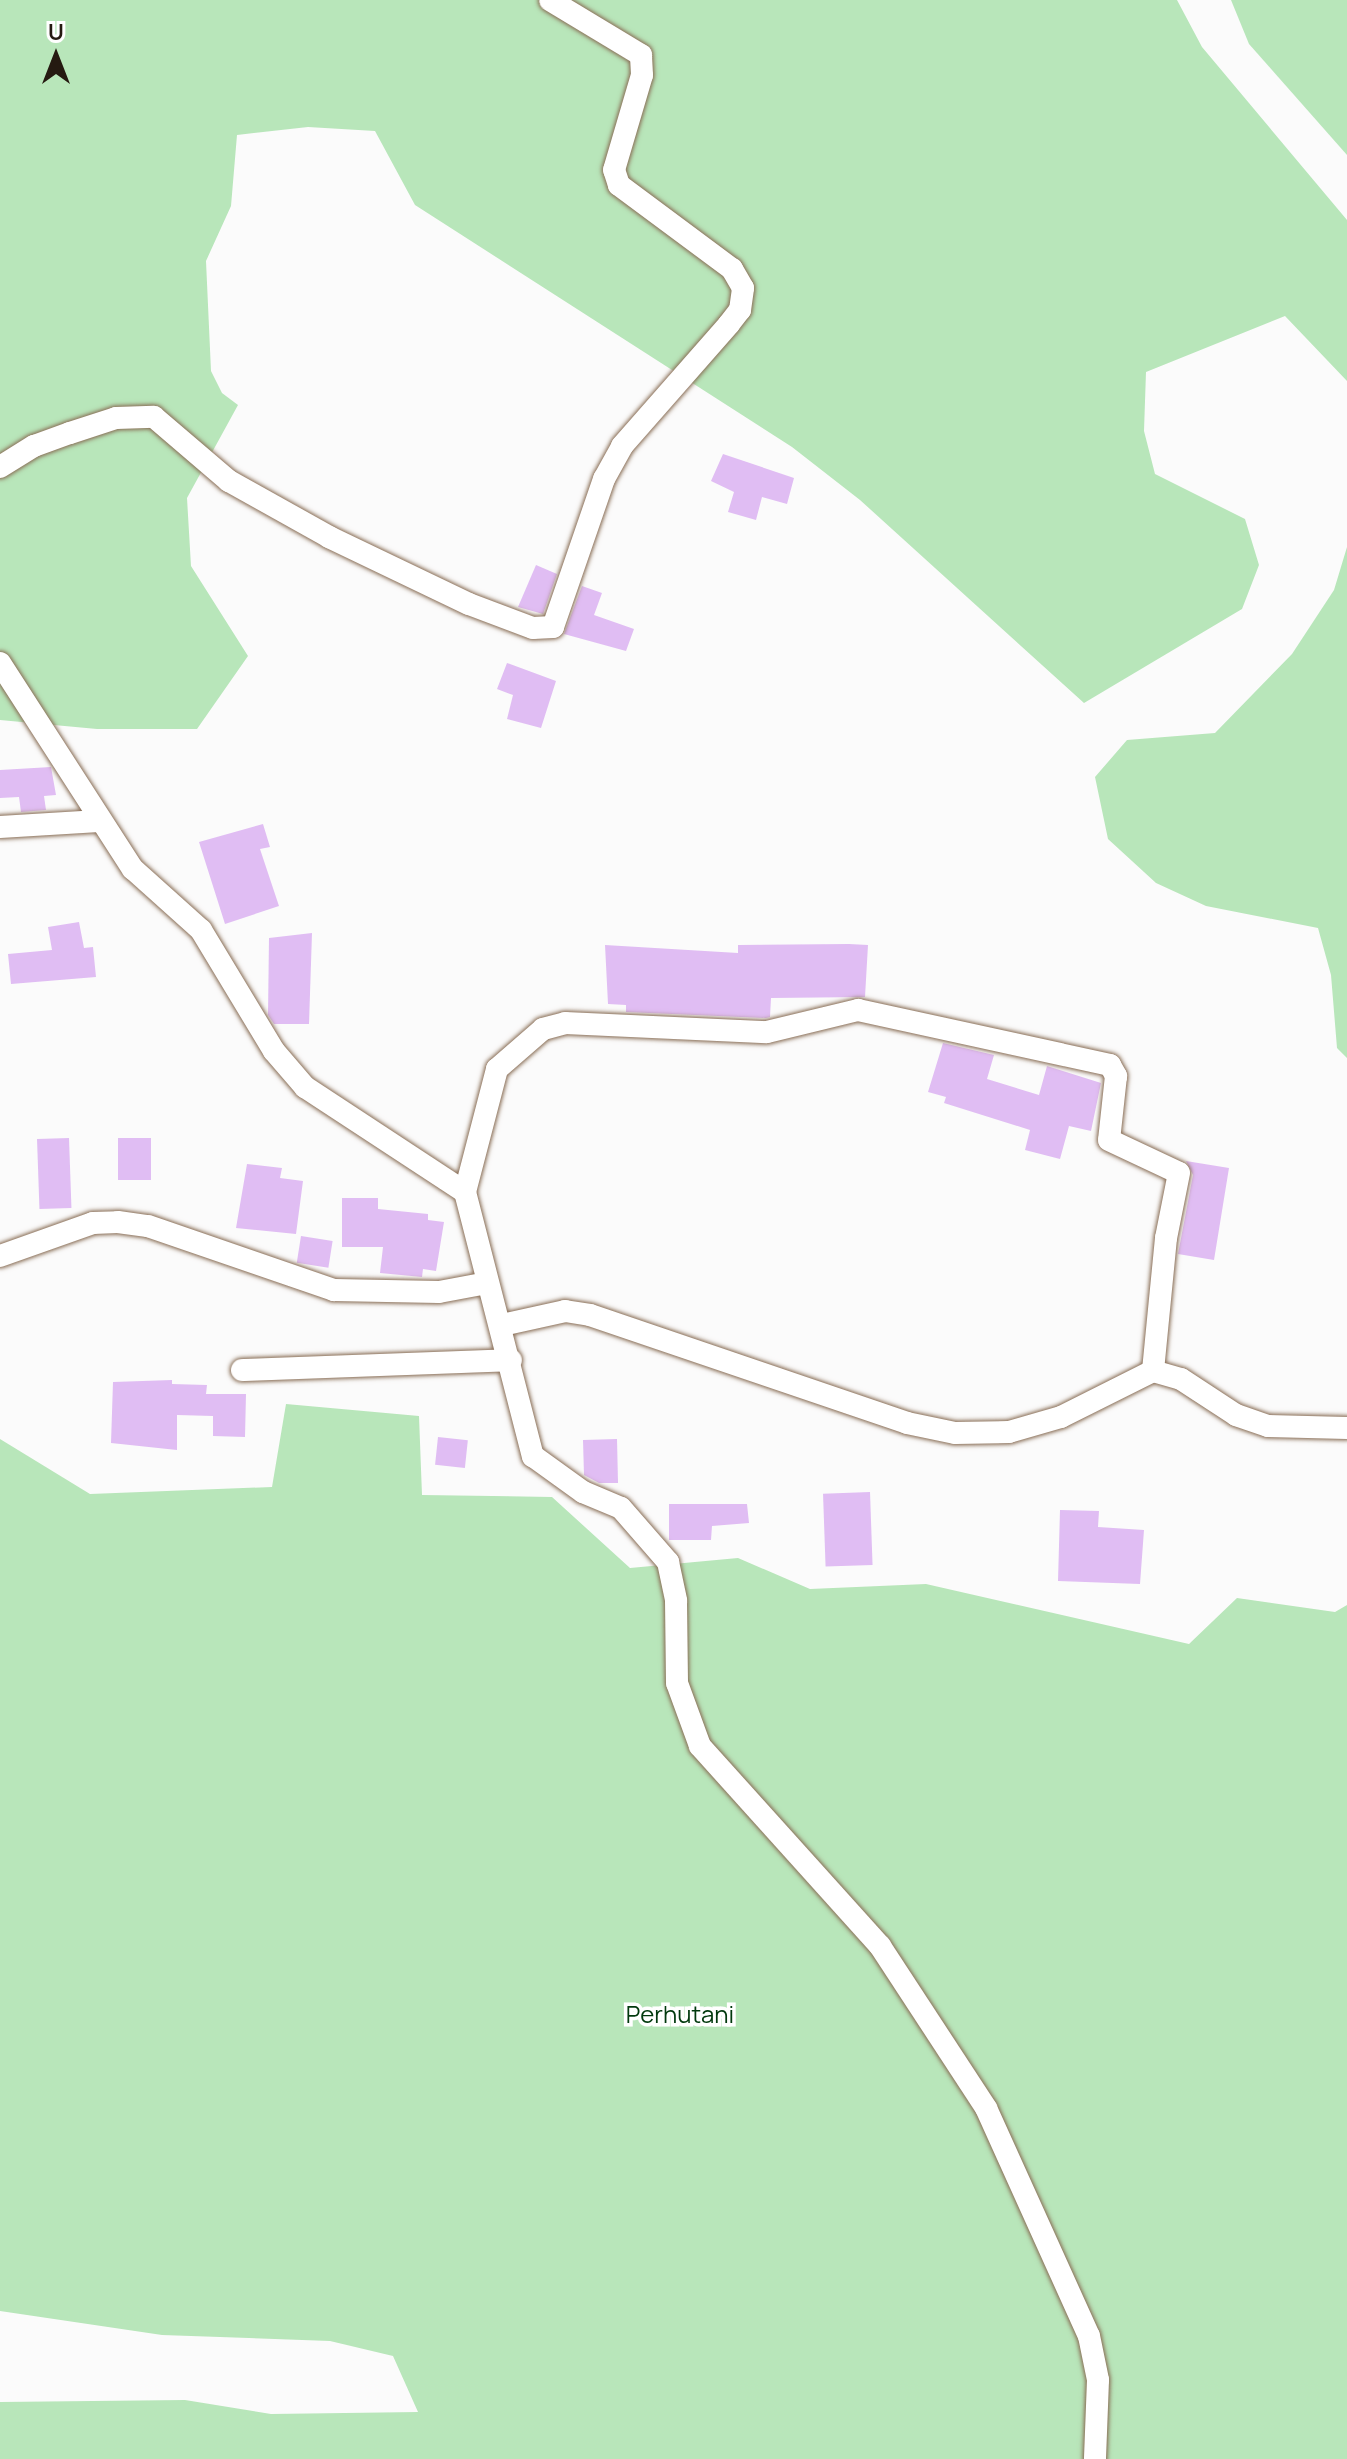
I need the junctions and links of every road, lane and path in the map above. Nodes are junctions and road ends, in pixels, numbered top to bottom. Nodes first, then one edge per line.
1 (550, 0) edge
2 (0, 467) edge
3 (0, 663) edge
4 (99, 821) junction
5 (0, 827) edge
6 (465, 1192) junction
7 (0, 1256) edge
8 (487, 1283) junction
9 (502, 1325) junction
10 (511, 1360) junction
11 (242, 1370) dead end
12 (1153, 1371) junction
13 (1347, 1428) edge
14 (1095, 2459) edge

1 - 2 street
3 - 4 street
4 - 5 street
4 - 6 street
6 - 8 street
6 - 12 street
7 - 8 street
8 - 9 street
9 - 10 street
9 - 12 street
10 - 11 street
10 - 14 street
12 - 13 street

